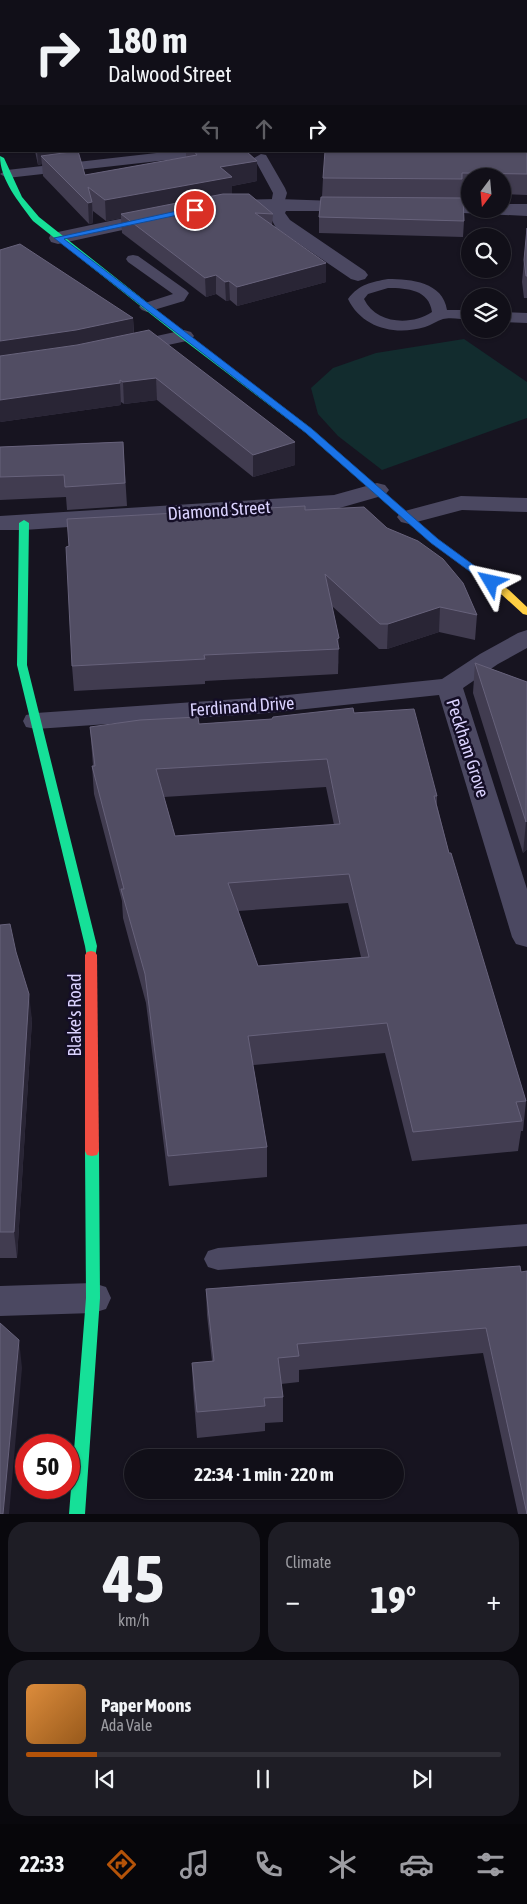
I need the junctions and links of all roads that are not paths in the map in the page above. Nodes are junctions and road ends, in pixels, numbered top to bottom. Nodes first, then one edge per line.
1 (203, 152) edge
2 (0, 158) edge
3 (260, 158) dead end
4 (7, 174) junction
5 (278, 204) junction
6 (377, 206) edge
7 (406, 207) edge
8 (204, 208) edge
9 (461, 208) edge
10 (511, 210) edge
11 (527, 210) edge
12 (176, 213) edge
13 (58, 238) junction
14 (133, 259) dead end
15 (358, 275) dead end
16 (147, 307) junction
17 (440, 314) junction
18 (461, 315) edge
19 (511, 317) edge
20 (527, 318) edge
21 (184, 336) junction
22 (106, 353) edge
23 (376, 490) junction
24 (527, 505) edge
25 (409, 517) junction
26 (0, 523) edge
27 (24, 523) junction
28 (527, 612) edge
29 (527, 638) edge
30 (449, 686) junction
31 (36, 721) junction
32 (517, 868) edge
33 (527, 937) edge
34 (527, 1235) edge
35 (218, 1259) dead end
36 (93, 1298) junction
37 (0, 1301) edge
38 (77, 1514) edge

1 - 4 lane
2 - 4 main road
3 - 5 lane
4 - 13 main road
5 - 6 street
5 - 8 street
5 - 15 street
7 - 9 street
10 - 11 street
12 - 13 street
13 - 16 main road
14 - 16 lane
16 - 21 main road
17 - 17 lane
17 - 18 lane
19 - 20 lane
21 - 22 street
21 - 23 main road
23 - 25 main road
23 - 27 street, Diamond Street
24 - 25 street
25 - 28 main road
26 - 27 street, Diamond Street
27 - 31 main road, Blake's Road
29 - 30 street, Peckham Grove
30 - 31 street, Ferdinand Drive
30 - 32 street, Peckham Grove
31 - 36 main road, Blake's Road
32 - 33 street, Peckham Grove
34 - 35 lane
36 - 37 street
36 - 38 main road, Blake's Road

